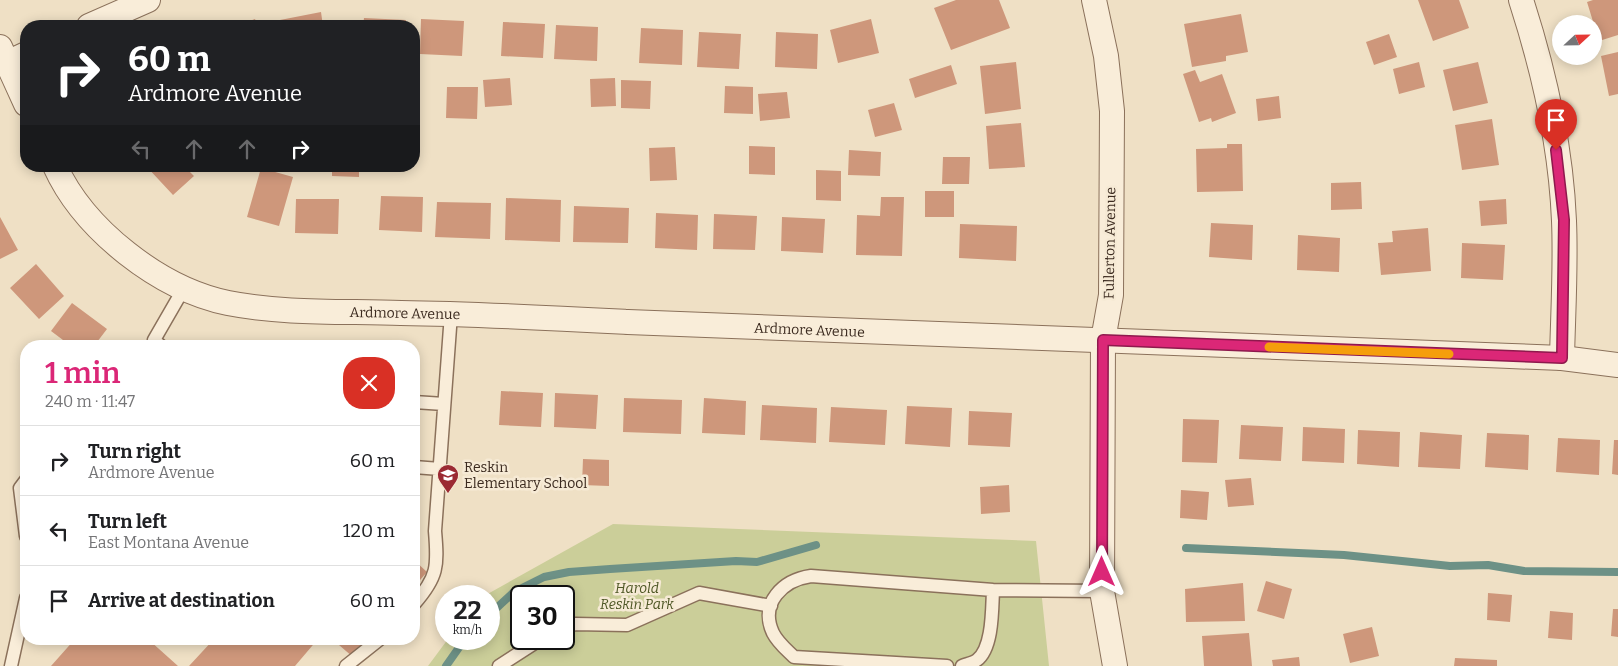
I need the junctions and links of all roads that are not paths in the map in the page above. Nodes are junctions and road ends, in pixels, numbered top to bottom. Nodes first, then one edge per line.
1 (148, 0) edge
2 (1094, 0) edge
3 (1521, 0) edge
4 (103, 20) edge
5 (11, 55) edge
6 (20, 84) edge
7 (59, 172) edge
8 (184, 288) junction
9 (451, 314) junction
10 (156, 340) edge
11 (1103, 340) junction
12 (1562, 358) junction
13 (1618, 365) edge
14 (420, 402) edge
15 (444, 404) junction
16 (420, 467) edge
17 (440, 469) junction
18 (994, 590) junction
19 (1102, 591) junction
20 (420, 597) edge
21 (771, 606) junction
22 (575, 624) edge
23 (20, 625) edge
24 (372, 645) edge
25 (524, 650) edge
26 (11, 666) edge
27 (346, 666) edge
28 (499, 666) edge
29 (948, 666) edge
30 (962, 666) edge
31 (1115, 666) edge

1 - 4 street
2 - 11 street, Fullerton Avenue
3 - 12 street
5 - 6 street
7 - 8 street, Ardmore Avenue
8 - 9 street, Ardmore Avenue
8 - 10 lane
9 - 11 street, Ardmore Avenue
9 - 15 lane
11 - 12 street, Ardmore Avenue
11 - 19 street, Fullerton Avenue
12 - 13 street, Ardmore Avenue
14 - 15 lane
15 - 17 lane
16 - 17 lane
17 - 20 lane
18 - 19 lane
18 - 21 lane
18 - 30 lane
19 - 31 street, Fullerton Avenue
21 - 22 lane
21 - 29 lane
23 - 26 lane
24 - 27 lane
25 - 28 lane

